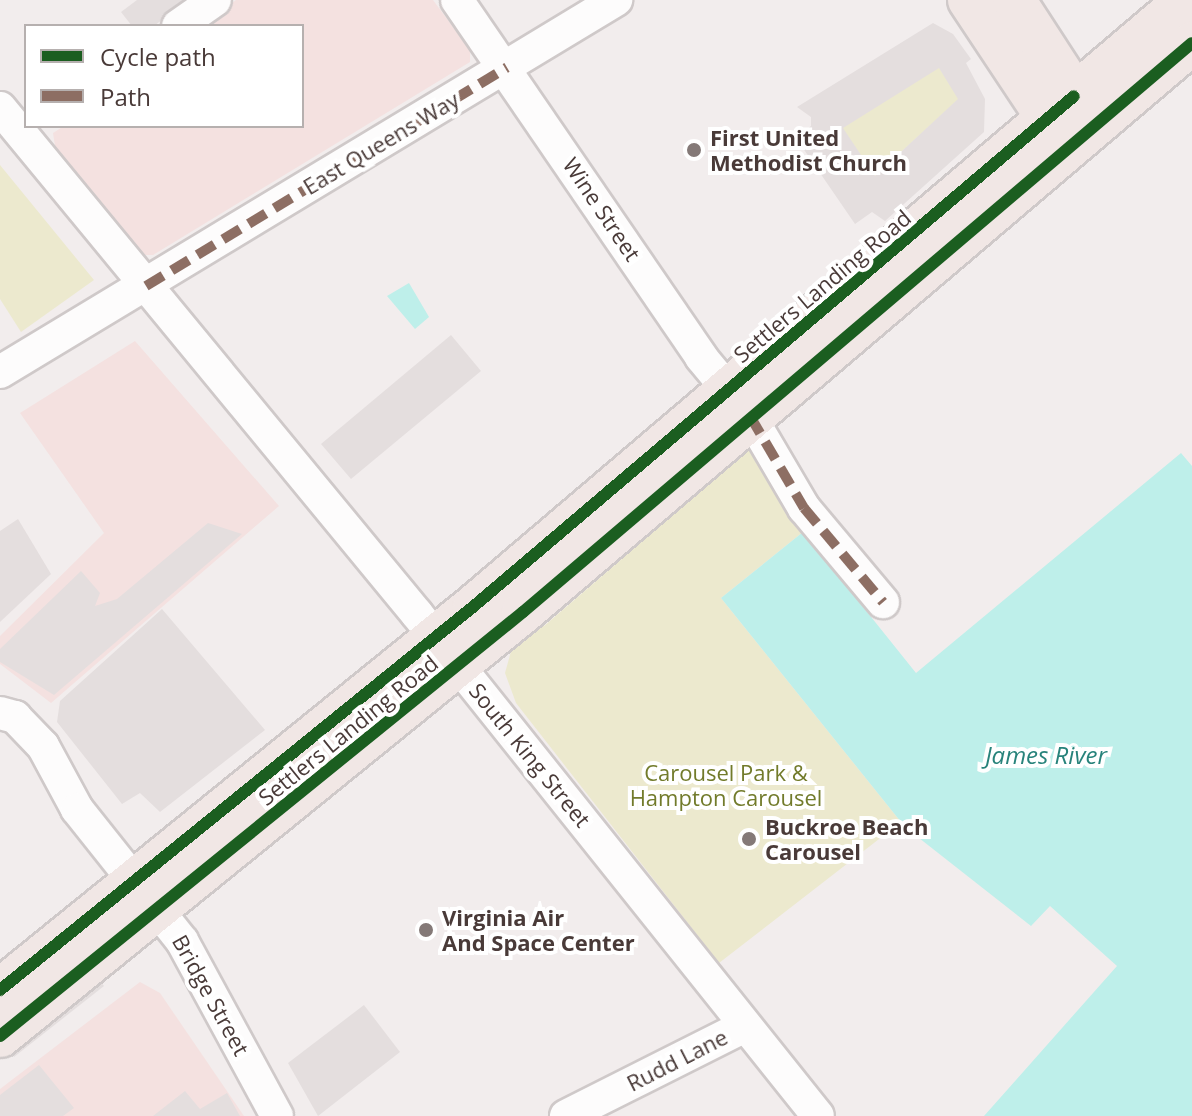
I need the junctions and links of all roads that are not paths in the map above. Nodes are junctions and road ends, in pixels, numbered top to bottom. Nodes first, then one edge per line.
1 (215, 0) edge
2 (457, 0) edge
3 (616, 0) edge
4 (969, 0) edge
5 (1014, 0) edge
6 (1184, 17) edge
7 (181, 24) edge
8 (507, 67) junction
9 (0, 108) edge
10 (1071, 122) junction
11 (146, 286) junction
12 (0, 372) edge
13 (739, 404) junction
14 (883, 602) dead end
15 (447, 652) junction
16 (0, 713) edge
17 (148, 895) junction
18 (0, 990) edge
19 (745, 1026) junction
20 (0, 1036) edge
21 (277, 1116) edge
22 (566, 1116) edge
23 (818, 1116) edge

1 - 7 street
2 - 8 street, Wine Street
3 - 8 street, East Queens Way
4 - 10 main road
5 - 10 main road
6 - 10 main road, Settlers Landing Road
8 - 11 street, East Queens Way
8 - 13 street, Wine Street
9 - 11 street, South King Street
10 - 13 main road, Settlers Landing Road
11 - 12 street, East Queens Way
11 - 15 street, South King Street
13 - 14 street
13 - 15 main road, Settlers Landing Road
15 - 17 main road, Settlers Landing Road
15 - 19 street, South King Street
16 - 17 street, Bridge Street
17 - 18 main road, Settlers Landing Road
17 - 20 main road, Settlers Landing Road
17 - 21 street, Bridge Street
19 - 22 street, Rudd Lane
19 - 23 street, South King Street

